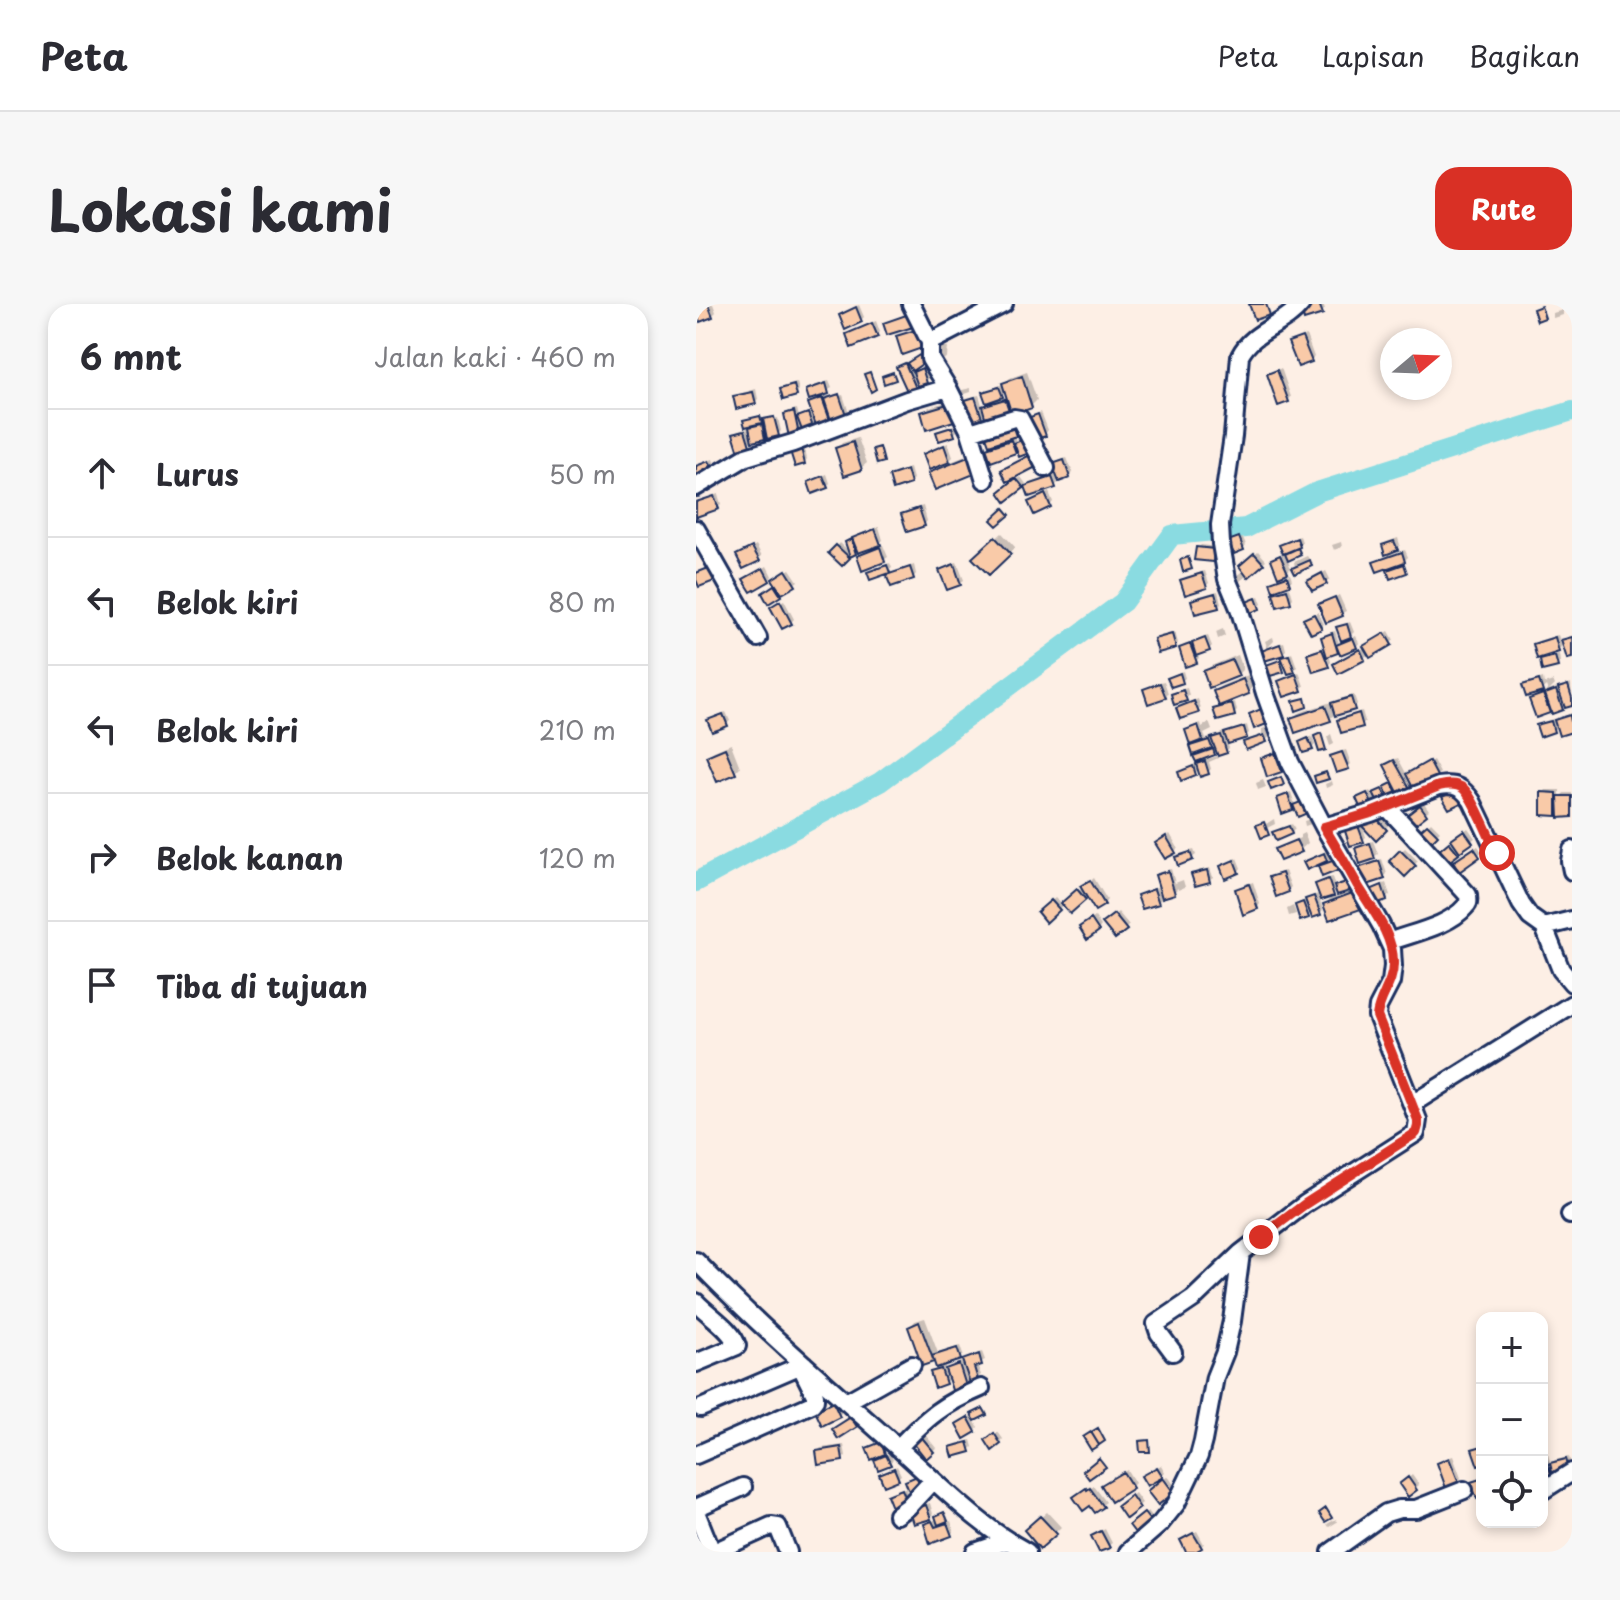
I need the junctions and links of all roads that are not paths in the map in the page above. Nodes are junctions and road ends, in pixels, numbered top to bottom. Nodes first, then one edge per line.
1 (911, 304) edge
2 (1004, 304) edge
3 (1301, 304) edge
4 (930, 342) junction
5 (948, 388) junction
6 (970, 432) junction
7 (1046, 468) dead end
8 (985, 480) dead end
9 (696, 487) edge
10 (696, 529) edge
11 (758, 638) dead end
12 (1387, 807) junction
13 (1324, 827) junction
14 (1572, 850) edge
15 (1572, 871) edge
16 (1572, 920) edge
17 (1544, 927) junction
18 (1389, 942) junction
19 (1572, 983) edge
20 (1572, 1004) edge
21 (1412, 1104) junction
22 (1241, 1253) junction
23 (696, 1261) edge
24 (729, 1293) junction
25 (699, 1311) edge
26 (1173, 1352) dead end
27 (696, 1363) edge
28 (802, 1364) junction
29 (912, 1365) dead end
30 (981, 1388) dead end
31 (846, 1402) junction
32 (701, 1408) dead end
33 (898, 1448) junction
34 (696, 1455) edge
35 (1572, 1472) edge
36 (933, 1480) junction
37 (743, 1487) dead end
38 (1548, 1487) edge
39 (1464, 1490) dead end
40 (696, 1510) edge
41 (897, 1515) dead end
42 (1007, 1541) junction
43 (713, 1552) edge
44 (788, 1552) edge
45 (975, 1552) edge
46 (1027, 1552) edge
47 (1128, 1552) edge
48 (1331, 1552) edge

1 - 4 street
2 - 4 street
3 - 13 street
4 - 5 street
5 - 6 street
5 - 9 street
6 - 7 street
6 - 8 street
10 - 11 street
12 - 13 street
12 - 17 street
12 - 18 street
13 - 18 street
14 - 15 street
16 - 17 street
17 - 19 street
18 - 21 street
20 - 21 street
21 - 22 street
22 - 26 street
22 - 47 street
23 - 24 street
24 - 25 street
24 - 28 street
25 - 27 street
28 - 31 street
28 - 32 street
28 - 34 street
29 - 31 street
30 - 33 street
31 - 33 street
33 - 36 street
35 - 38 street
36 - 41 street
36 - 42 street
37 - 40 street
39 - 48 street
40 - 43 street
42 - 45 street
42 - 46 street
43 - 44 street

